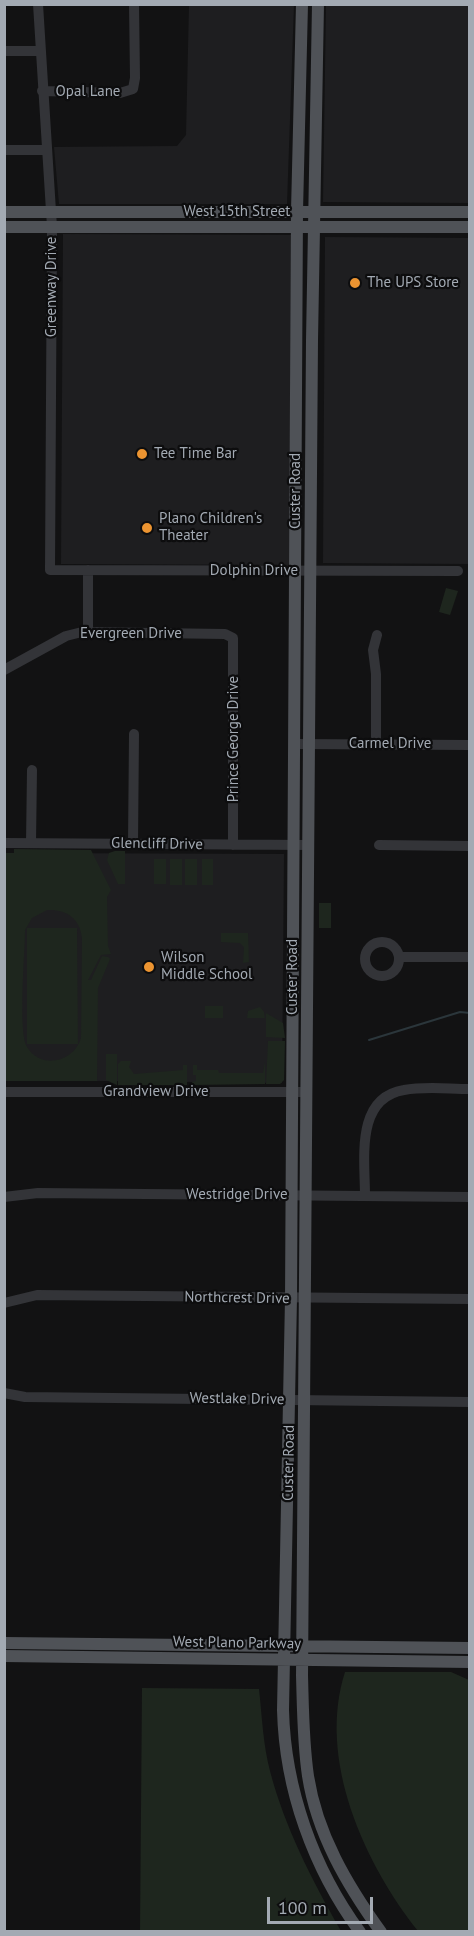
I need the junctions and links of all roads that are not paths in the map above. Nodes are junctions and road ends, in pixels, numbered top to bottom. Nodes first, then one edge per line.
1 (38, 4) edge
2 (134, 4) edge
3 (302, 4) edge
4 (318, 4) edge
5 (4, 51) edge
6 (40, 51) junction
7 (300, 91) junction
8 (42, 92) junction
9 (317, 92) junction
10 (4, 150) edge
11 (46, 150) junction
12 (297, 211) junction
13 (4, 212) edge
14 (51, 212) junction
15 (315, 212) junction
16 (470, 212) edge
17 (297, 226) junction
18 (315, 226) junction
19 (4, 227) edge
20 (52, 227) junction
21 (470, 227) edge
22 (297, 340) junction
23 (312, 340) junction
24 (297, 459) junction
25 (311, 459) junction
26 (50, 570) joint
27 (88, 570) junction
28 (296, 571) junction
29 (311, 571) junction
30 (458, 571) dead end
31 (88, 631) junction
32 (377, 635) dead end
33 (230, 636) joint
34 (4, 670) edge
35 (134, 734) dead end
36 (295, 744) junction
37 (310, 744) junction
38 (376, 744) junction
39 (470, 745) edge
40 (32, 770) dead end
41 (4, 843) edge
42 (31, 843) junction
43 (133, 844) junction
44 (233, 845) junction
45 (294, 845) junction
46 (309, 845) junction
47 (379, 845) dead end
48 (470, 846) edge
49 (399, 957) dead end
50 (470, 957) edge
51 (470, 1089) edge
52 (4, 1092) edge
53 (292, 1092) junction
54 (307, 1092) junction
55 (291, 1195) junction
56 (306, 1195) junction
57 (365, 1196) junction
58 (4, 1197) edge
59 (470, 1197) edge
60 (291, 1298) junction
61 (306, 1298) junction
62 (470, 1299) edge
63 (4, 1303) edge
64 (4, 1393) edge
65 (289, 1400) junction
66 (305, 1400) junction
67 (470, 1402) edge
68 (4, 1643) edge
69 (302, 1646) junction
70 (470, 1648) edge
71 (285, 1652) junction
72 (4, 1656) edge
73 (302, 1659) junction
74 (470, 1662) edge
75 (360, 1932) edge
76 (381, 1932) edge

1 - 6 street, Greenway Drive
2 - 8 street, Opal Lane
3 - 7 main road, Custer Road
4 - 9 main road, Custer Road
5 - 6 street
6 - 8 street, Greenway Drive
7 - 9 main road
7 - 12 main road, Custer Road
8 - 11 street, Greenway Drive
9 - 15 main road, Custer Road
10 - 11 street
11 - 14 street, Greenway Drive
12 - 14 main road, West 15th Street
12 - 15 main road, West 15th Street
12 - 17 main road, Custer Road
13 - 14 main road, West 15th Street
14 - 20 street, Greenway Drive
15 - 16 main road, West 15th Street
15 - 18 main road, Custer Road
17 - 18 main road, West 15th Street
17 - 20 main road, West 15th Street
17 - 22 main road, Custer Road
18 - 21 main road, West 15th Street
18 - 23 main road, Custer Road
19 - 20 main road, West 15th Street
20 - 26 street, Greenway Drive
22 - 23 main road
22 - 24 main road, Custer Road
23 - 25 main road, Custer Road
24 - 25 main road
24 - 28 main road, Custer Road
25 - 29 main road, Custer Road
26 - 27 street, Dolphin Drive
27 - 28 street, Dolphin Drive
27 - 31 street
28 - 29 street, Dolphin Drive
28 - 36 main road, Custer Road
29 - 30 street, Dolphin Drive
29 - 37 main road, Custer Road
31 - 33 street, Evergreen Drive
31 - 34 street, Evergreen Drive
32 - 38 street
33 - 44 street, Prince George Drive
35 - 43 street
36 - 37 street, Carmel Drive
36 - 45 main road, Custer Road
37 - 38 street, Carmel Drive
37 - 46 main road, Custer Road
38 - 39 street, Carmel Drive
40 - 42 street
41 - 42 street, Glencliff Drive
42 - 43 street, Glencliff Drive
43 - 44 street, Glencliff Drive
44 - 45 street, Glencliff Drive
45 - 46 street, Glencliff Drive
45 - 53 main road, Custer Road
46 - 54 main road, Custer Road
47 - 48 street
49 - 50 street
51 - 57 street
52 - 53 street, Grandview Drive
53 - 54 street, Grandview Drive
53 - 55 main road, Custer Road
54 - 56 main road, Custer Road
55 - 56 street, Westridge Drive
55 - 58 street, Westridge Drive
55 - 60 main road, Custer Road
56 - 57 street, Westridge Drive
56 - 61 main road, Custer Road
57 - 59 street, Westridge Drive
60 - 61 street, Northcrest Drive
60 - 63 street, Northcrest Drive
60 - 65 main road, Custer Road
61 - 62 street, Northcrest Drive
61 - 66 main road, Custer Road
64 - 65 street, Westlake Drive
65 - 66 street, Westlake Drive
65 - 71 main road, Custer Road
66 - 67 street, Westlake Drive
66 - 69 main road, Custer Road
68 - 71 main road, West Plano Parkway
69 - 70 main road, West Plano Parkway
69 - 71 main road, West Plano Parkway
69 - 73 main road, Custer Road
71 - 72 main road, West Plano Parkway
71 - 73 main road, West Plano Parkway
71 - 75 main road, Custer Road
73 - 74 main road, West Plano Parkway
73 - 76 main road, Custer Road

